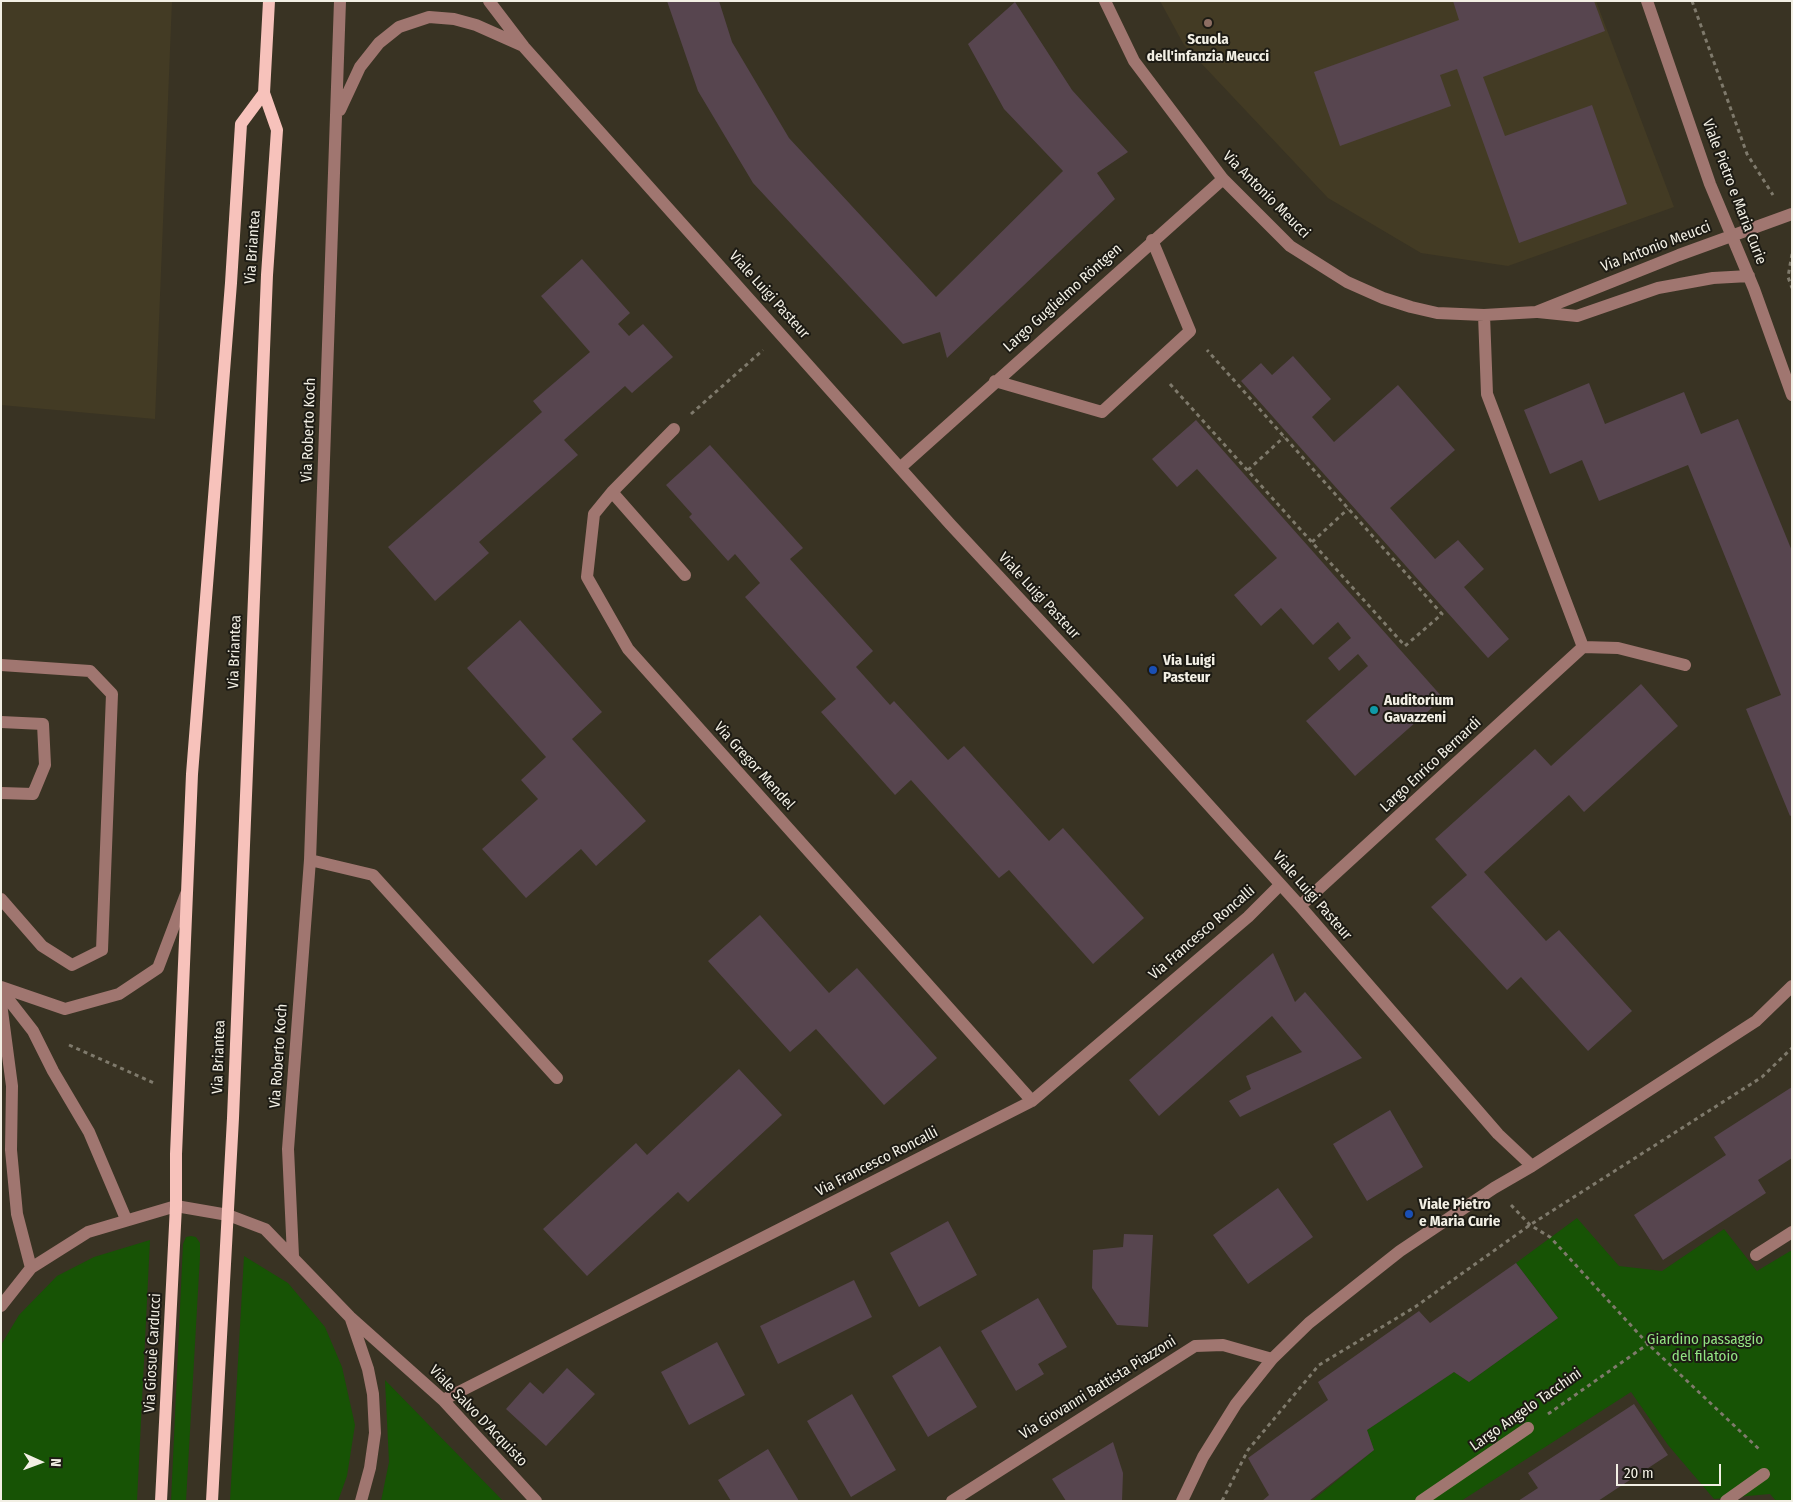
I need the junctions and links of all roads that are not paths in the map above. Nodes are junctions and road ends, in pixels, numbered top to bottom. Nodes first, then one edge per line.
1 (269, 1) edge
2 (340, 1) edge
3 (489, 1) edge
4 (1105, 1) edge
5 (1647, 1) edge
6 (524, 47) junction
7 (264, 93) junction
8 (337, 117) junction
9 (1223, 179) junction
10 (1787, 216) edge
11 (1732, 236) junction
12 (1152, 240) junction
13 (1749, 276) junction
14 (1536, 312) junction
15 (1484, 315) junction
16 (995, 381) junction
17 (1792, 395) edge
18 (674, 429) road end
19 (902, 467) junction
20 (612, 492) junction
21 (685, 575) dead end
22 (1583, 648) junction
23 (1, 664) edge
24 (1685, 665) dead end
25 (1, 722) edge
26 (1, 793) edge
27 (310, 860) junction
28 (1280, 885) junction
29 (187, 890) junction
30 (1, 899) edge
31 (1300, 906) junction
32 (1792, 986) edge
33 (1, 988) edge
34 (1, 1003) edge
35 (557, 1078) dead end
36 (1032, 1101) junction
37 (1532, 1166) junction
38 (176, 1206) junction
39 (228, 1215) junction
40 (126, 1219) junction
41 (1792, 1232) edge
42 (1756, 1255) dead end
43 (293, 1256) junction
44 (31, 1268) junction
45 (1, 1306) edge
46 (350, 1317) junction
47 (1272, 1359) junction
48 (443, 1400) junction
49 (1528, 1428) road end
50 (1764, 1474) dead end
51 (161, 1501) edge
52 (212, 1501) edge
53 (361, 1501) edge
54 (536, 1501) edge
55 (952, 1501) edge
56 (1182, 1501) edge
57 (1421, 1501) edge
58 (1726, 1501) edge

1 - 7 main road, Via Briantea
2 - 8 street, Via Roberto Koch
3 - 6 street, Viale Luigi Pasteur
4 - 9 street, Via Antonio Meucci
5 - 11 street, Viale Pietro e Maria Curie
6 - 8 street, Viale Luigi Pasteur
6 - 19 street, Viale Luigi Pasteur
7 - 29 main road, Via Briantea
7 - 39 main road, Via Briantea
8 - 27 street, Via Roberto Koch
9 - 12 street, Largo Guglielmo Röntgen
9 - 15 street, Via Antonio Meucci
10 - 11 street, Via Antonio Meucci
11 - 13 street, Viale Pietro e Maria Curie
11 - 14 street, Via Antonio Meucci
12 - 16 street, Largo Guglielmo Röntgen
12 - 16 street
13 - 14 street, Via Antonio Meucci
13 - 17 street, Viale Pietro e Maria Curie
14 - 15 street, Via Antonio Meucci
15 - 22 street
16 - 19 street, Largo Guglielmo Röntgen
18 - 20 street, Via Gregor Mendel
19 - 28 street, Viale Luigi Pasteur
20 - 21 street
20 - 36 street, Via Gregor Mendel
22 - 24 street
22 - 31 street, Largo Enrico Bernardi
23 - 30 street
25 - 26 street
27 - 35 street
27 - 43 street, Via Roberto Koch
28 - 31 street, Viale Luigi Pasteur
28 - 36 street, Via Francesco Roncalli
29 - 33 street, Via Briantea
29 - 38 main road, Via Briantea
31 - 37 street, Viale Luigi Pasteur
32 - 37 street
33 - 40 street
34 - 44 street
36 - 48 street, Via Francesco Roncalli
37 - 47 street
38 - 39 street
38 - 40 street
38 - 51 main road, Via Giosuè Carducci
39 - 43 street
39 - 52 main road
40 - 44 street
41 - 42 street
43 - 46 street
44 - 45 street
46 - 48 street, Viale Salvo D'Acquisto
46 - 53 street
47 - 55 street, Via Giovanni Battista Piazzoni
47 - 56 street
48 - 54 street, Viale Salvo D'Acquisto
49 - 57 street, Largo Angelo Tacchini
50 - 58 street

